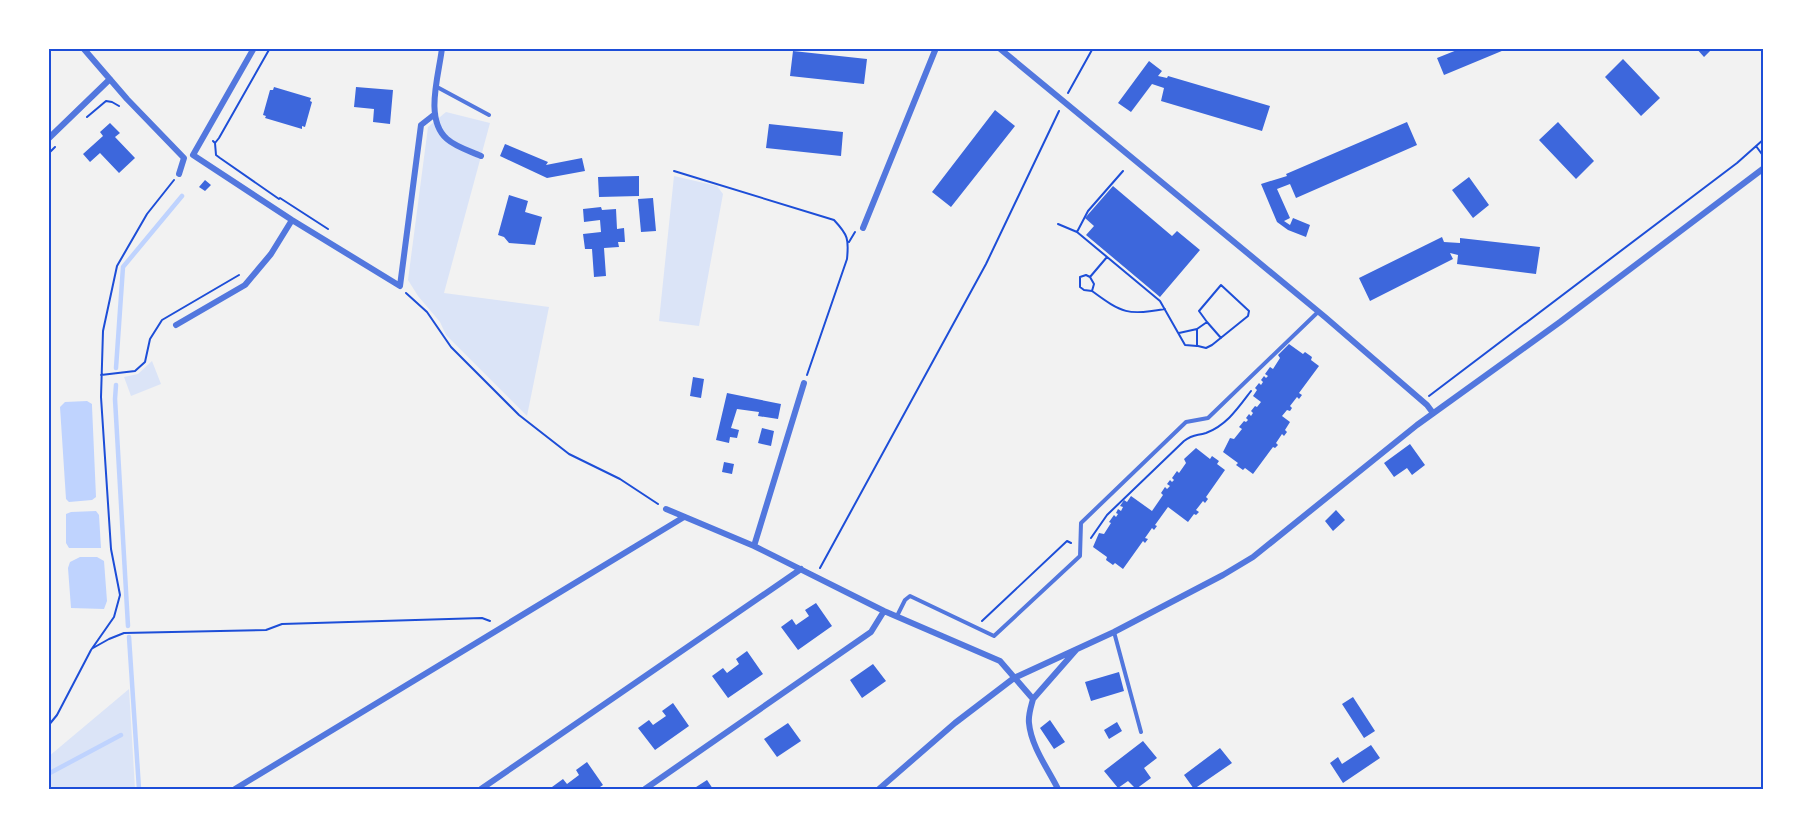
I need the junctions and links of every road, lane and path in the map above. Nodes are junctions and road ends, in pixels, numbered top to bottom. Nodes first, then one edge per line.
1 (83, 48) edge
2 (254, 48) edge
3 (270, 48) edge
4 (442, 48) edge
5 (936, 48) edge
6 (999, 48) edge
7 (1093, 48) edge
8 (111, 79) junction
9 (437, 87) junction
10 (127, 99) junction
11 (1064, 101) junction
12 (435, 114) junction
13 (489, 115) dead end
14 (88, 116) dead end
15 (205, 137) junction
16 (48, 139) edge
17 (1764, 139) edge
18 (215, 143) junction
19 (56, 146) dead end
20 (1756, 146) junction
21 (48, 154) edge
22 (193, 155) junction
23 (481, 156) dead end
24 (1764, 157) edge
25 (184, 158) junction
26 (1764, 168) edge
27 (674, 171) dead end
28 (1123, 171) dead end
29 (179, 174) joint
30 (274, 208) junction
31 (292, 220) junction
32 (1058, 224) dead end
33 (863, 228) dead end
34 (1077, 232) junction
35 (1107, 257) junction
36 (246, 269) dead end
37 (1090, 277) junction
38 (400, 286) junction
39 (1092, 291) junction
40 (1165, 309) junction
41 (1318, 312) junction
42 (1207, 322) junction
43 (176, 325) dead end
44 (1197, 329) junction
45 (1179, 333) junction
46 (1221, 338) junction
47 (1197, 346) junction
48 (101, 375) junction
49 (804, 382) joint
50 (1251, 391) dead end
51 (1423, 402) junction
52 (1433, 413) junction
53 (666, 509) joint
54 (684, 517) junction
55 (1089, 543) dead end
56 (754, 546) junction
57 (1080, 549) junction
58 (801, 569) junction
59 (816, 575) junction
60 (884, 611) junction
61 (897, 616) junction
62 (503, 627) junction
63 (975, 627) junction
64 (1114, 633) junction
65 (1078, 647) junction
66 (91, 650) junction
67 (1014, 678) junction
68 (1033, 699) junction
69 (48, 726) edge
70 (1140, 732) dead end
71 (235, 789) edge
72 (481, 789) edge
73 (645, 789) edge
74 (879, 789) edge
75 (1058, 789) edge

1 - 8 street
2 - 15 street
3 - 18 path
4 - 9 street
5 - 33 street
6 - 11 street
7 - 11 path
8 - 10 street
8 - 16 street
9 - 12 street
9 - 13 lane
10 - 14 path
10 - 25 street
11 - 41 street
11 - 59 path
12 - 23 street
12 - 38 street
15 - 18 path
15 - 22 street
17 - 20 path
18 - 30 path
19 - 21 path
20 - 24 path
20 - 51 path
22 - 25 street
22 - 30 street
25 - 29 street
26 - 52 street
27 - 49 path
28 - 34 path
29 - 48 path
30 - 31 street
31 - 38 street
31 - 43 street
32 - 34 path
34 - 35 path
35 - 37 path
35 - 40 path
36 - 48 path
37 - 39 path
37 - 39 path
38 - 53 path
39 - 40 path
40 - 45 path
41 - 51 street
41 - 57 lane
42 - 44 path
42 - 46 path
42 - 46 path
44 - 45 path
44 - 47 path
45 - 47 path
46 - 47 path
48 - 66 path
49 - 56 street
50 - 55 path
51 - 52 street
52 - 64 street
53 - 54 street
54 - 56 street
54 - 62 street
56 - 58 street
57 - 63 path
57 - 63 lane
58 - 59 street
58 - 72 street
59 - 60 street
60 - 61 street
60 - 73 street
61 - 63 lane
61 - 67 street
62 - 66 path
62 - 71 street
64 - 65 street
64 - 70 lane
65 - 67 street
65 - 68 street
66 - 69 path
67 - 68 street
67 - 74 street
68 - 75 street

